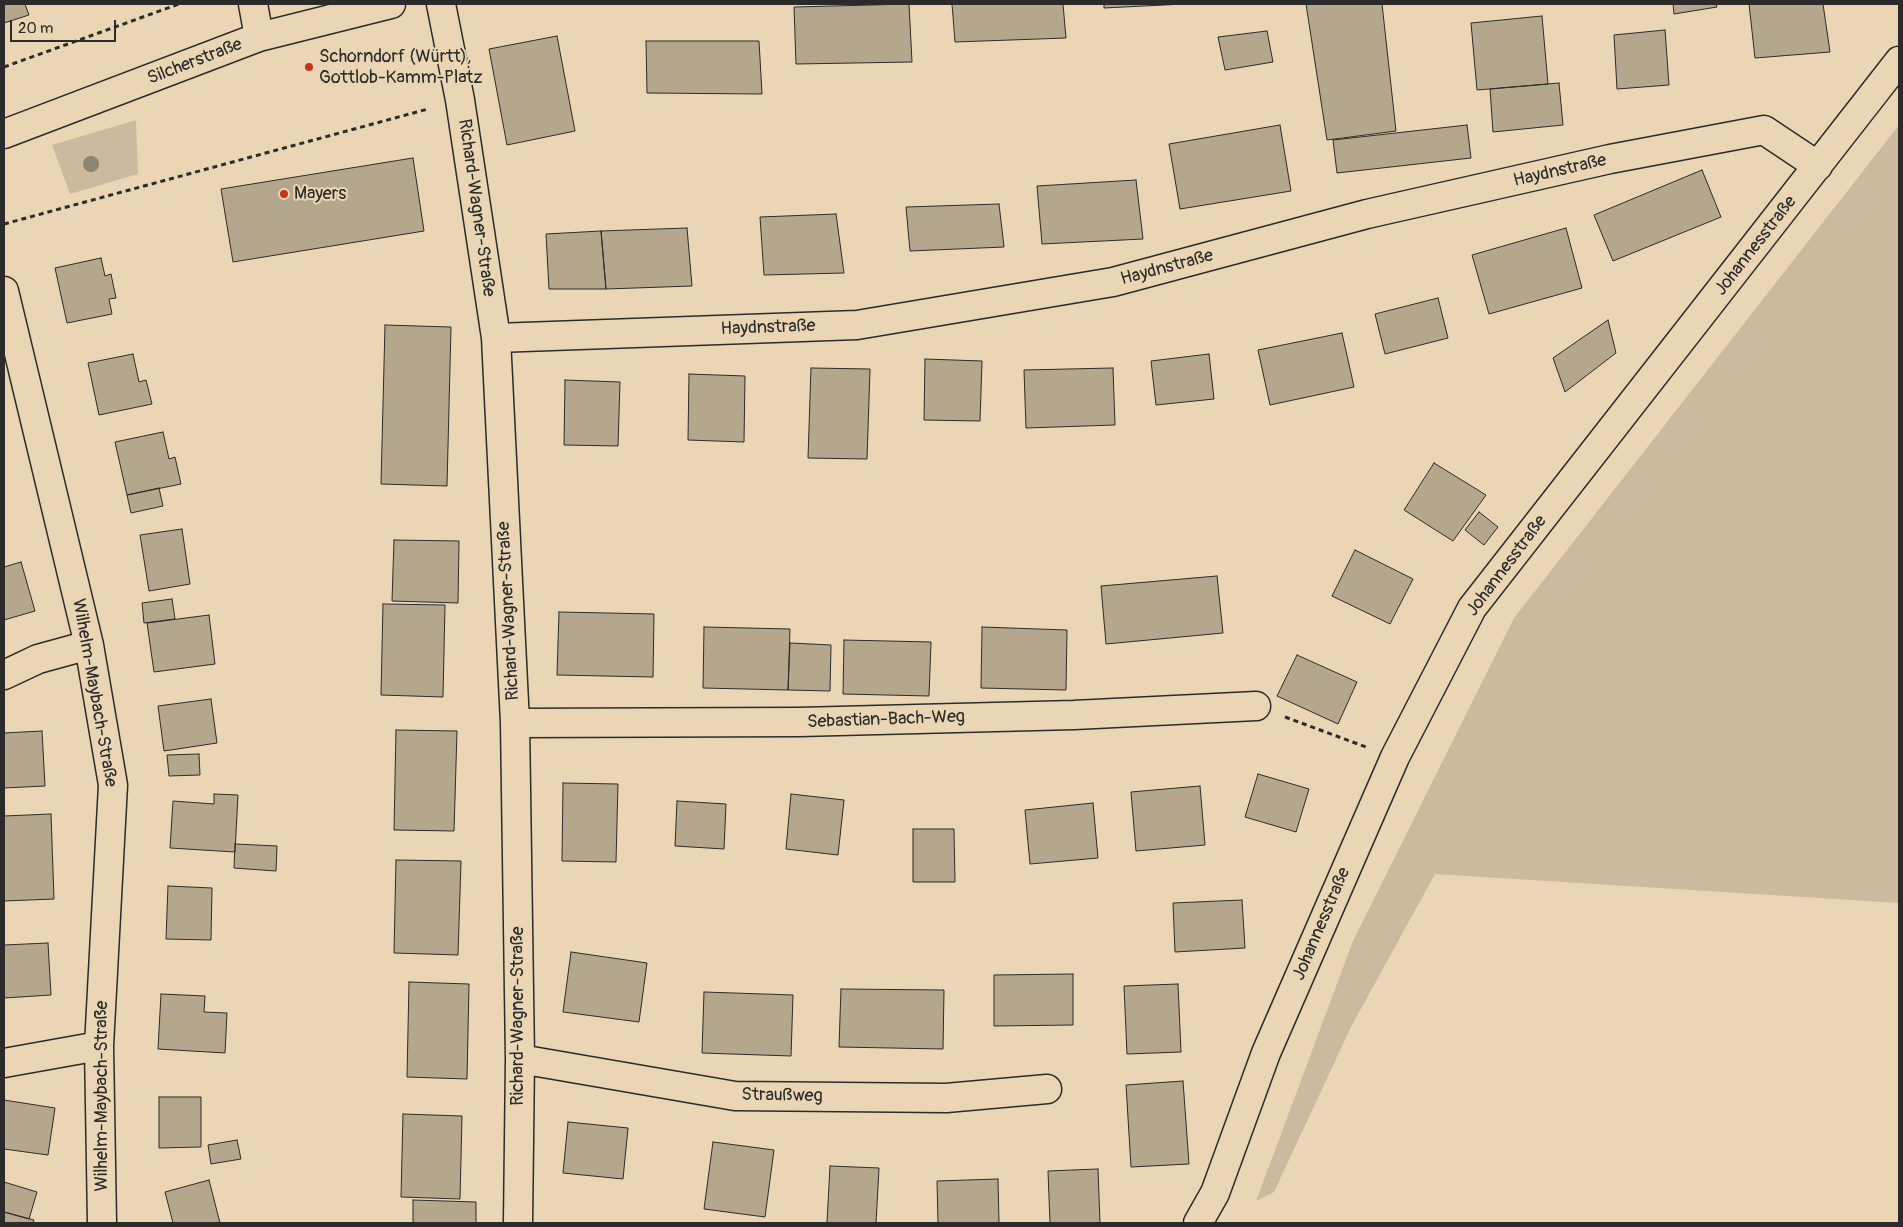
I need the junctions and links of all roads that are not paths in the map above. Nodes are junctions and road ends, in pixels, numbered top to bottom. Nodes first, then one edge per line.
1 (253, 4) edge
2 (391, 4) edge
3 (441, 4) edge
4 (259, 37) junction
5 (1899, 61) edge
6 (4, 134) edge
7 (1818, 166) junction
8 (4, 291) edge
9 (496, 338) junction
10 (89, 645) junction
11 (4, 676) edge
12 (1256, 706) road end
13 (515, 723) junction
14 (99, 1046) junction
15 (520, 1058) junction
16 (4, 1063) edge
17 (1047, 1089) dead end
18 (102, 1223) edge
19 (518, 1223) edge
20 (1198, 1223) edge

1 - 4 street
2 - 4 street, Silcherstraße
3 - 9 street, Richard-Wagner-Straße
4 - 6 street, Silcherstraße
5 - 7 street, Johannesstraße
7 - 9 street, Haydnstraße
7 - 20 street, Johannesstraße
8 - 10 street, Wilhelm-Maybach-Straße
9 - 13 street, Richard-Wagner-Straße
10 - 11 street
10 - 14 street, Wilhelm-Maybach-Straße
12 - 13 street, Sebastian-Bach-Weg
13 - 15 street, Richard-Wagner-Straße
14 - 16 street
14 - 18 street, Wilhelm-Maybach-Straße
15 - 17 street, Straußweg
15 - 19 street, Richard-Wagner-Straße

